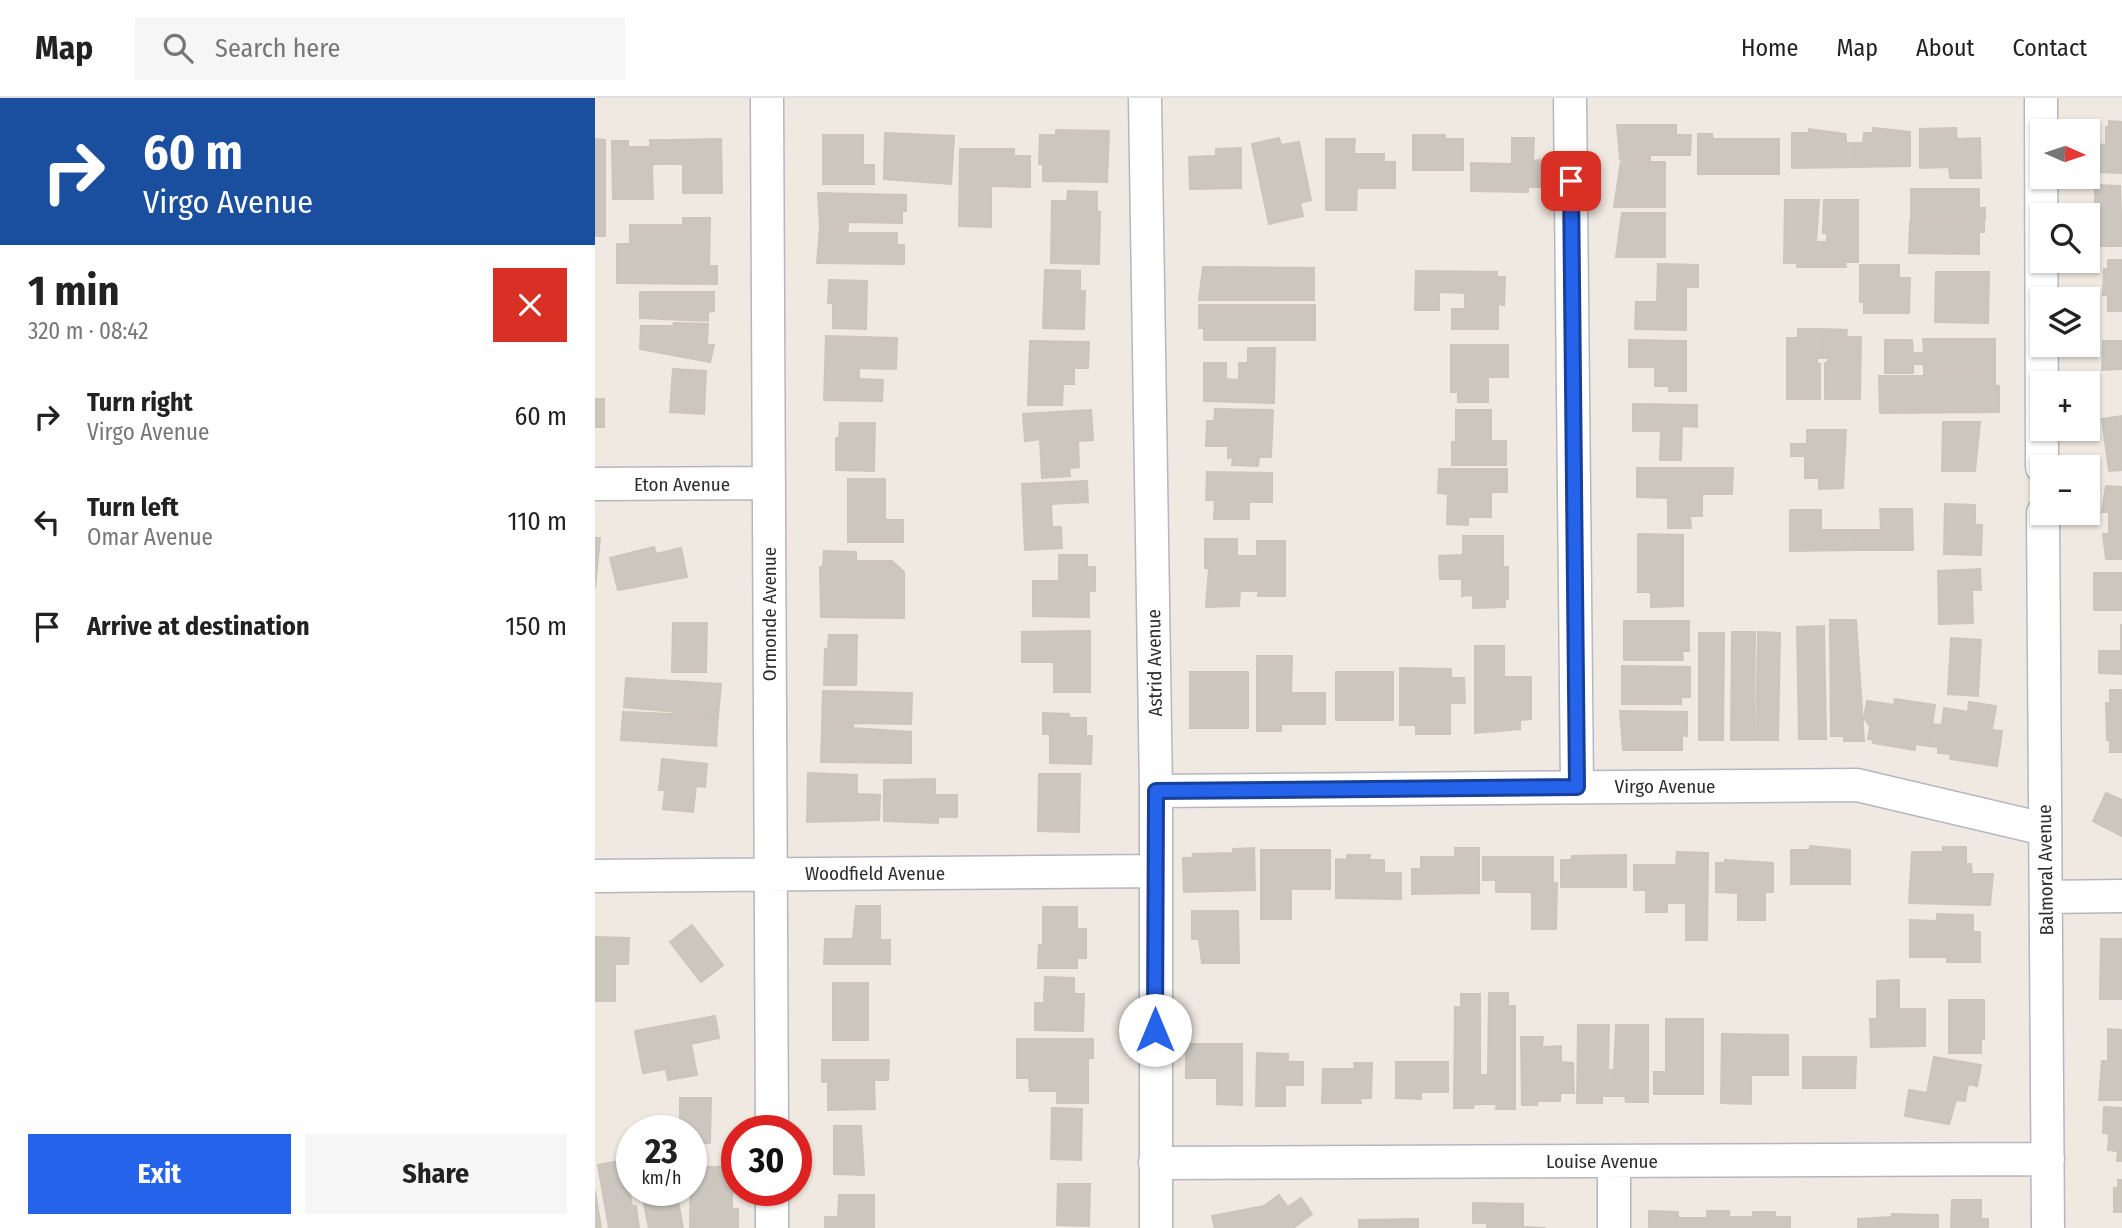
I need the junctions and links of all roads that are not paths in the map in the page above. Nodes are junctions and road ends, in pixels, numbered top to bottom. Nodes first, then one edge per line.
1 (767, 98) edge
2 (1145, 98) edge
3 (1570, 98) edge
4 (2041, 98) edge
5 (2042, 455) edge
6 (595, 484) edge
7 (769, 484) junction
8 (2043, 525) edge
9 (1577, 787) junction
10 (1156, 791) junction
11 (2044, 829) junction
12 (1155, 871) junction
13 (770, 874) junction
14 (595, 876) edge
15 (2122, 896) edge
16 (2046, 897) junction
17 (772, 1115) edge
18 (2047, 1159) junction
19 (1614, 1161) junction
20 (1155, 1163) junction
21 (772, 1206) edge
22 (772, 1228) edge
23 (1156, 1228) edge
24 (1614, 1228) edge
25 (2048, 1228) edge

1 - 7 street, Ormonde Avenue
2 - 10 street, Astrid Avenue
3 - 9 street
4 - 5 street
6 - 7 street, Eton Avenue
7 - 13 street, Ormonde Avenue
8 - 11 street, Balmoral Avenue
9 - 10 street, Virgo Avenue
9 - 11 street, Virgo Avenue
10 - 12 street, Astrid Avenue
11 - 16 street, Balmoral Avenue
12 - 13 street, Woodfield Avenue
12 - 20 street, Astrid Avenue
13 - 14 street, Woodfield Avenue
13 - 17 street, Ormonde Avenue
15 - 16 street
16 - 18 street, Balmoral Avenue
18 - 19 street, Louise Avenue
18 - 25 street, Balmoral Avenue
19 - 20 street, Louise Avenue
19 - 24 street
20 - 23 street, Astrid Avenue
21 - 22 street

